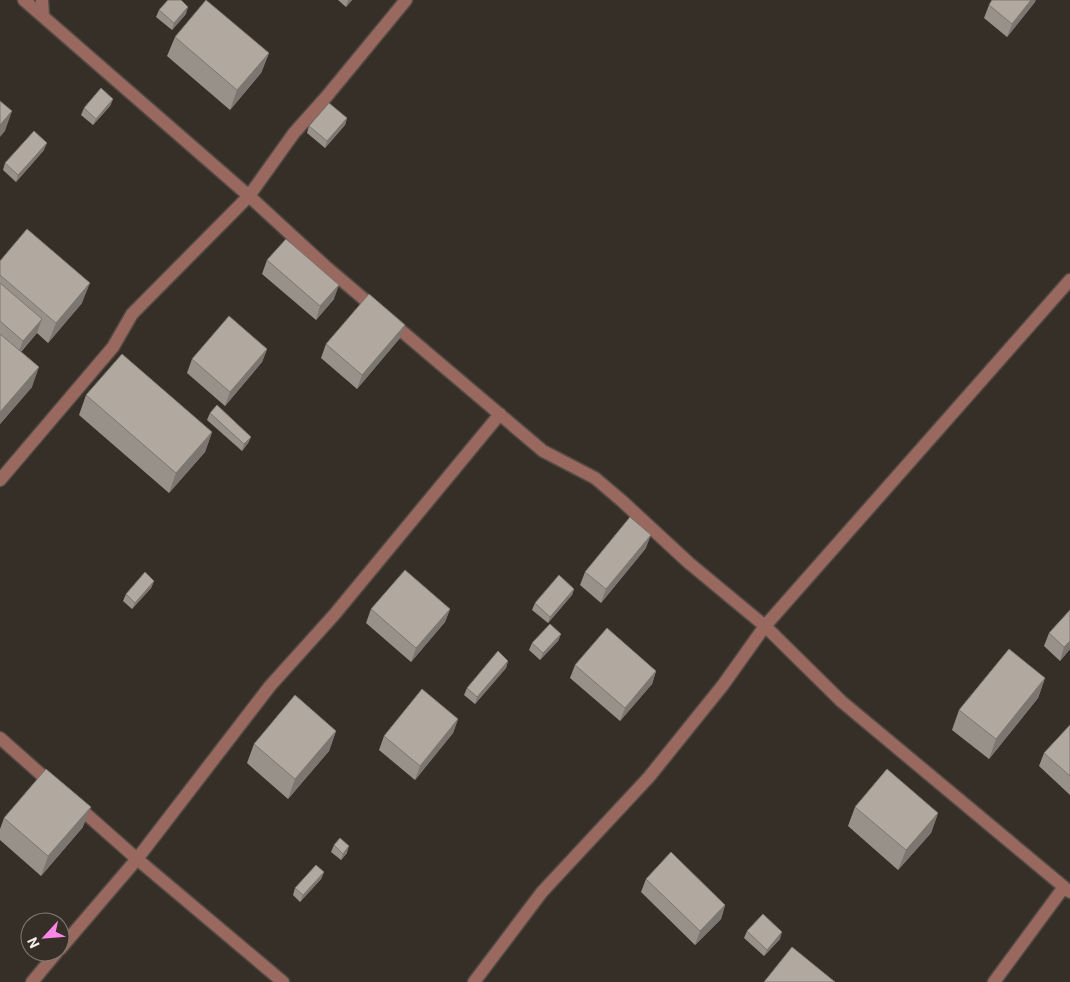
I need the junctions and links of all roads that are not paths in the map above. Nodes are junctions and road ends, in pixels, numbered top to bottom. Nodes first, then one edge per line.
1 (24, 0) edge
2 (42, 0) edge
3 (406, 0) edge
4 (42, 16) junction
5 (249, 196) junction
6 (1070, 280) edge
7 (500, 414) junction
8 (0, 480) edge
9 (766, 626) junction
10 (0, 738) edge
11 (137, 859) junction
12 (1067, 889) edge
13 (70, 937) edge
14 (49, 962) edge
15 (32, 982) edge
16 (283, 982) edge
17 (474, 982) edge
18 (994, 982) edge

1 - 4 street
2 - 4 street
3 - 5 street
4 - 5 street
5 - 7 street
5 - 8 street
6 - 9 street
7 - 9 street
7 - 11 street
9 - 12 street
9 - 17 street
10 - 11 street
11 - 13 street
11 - 16 street
12 - 18 street
14 - 15 street

